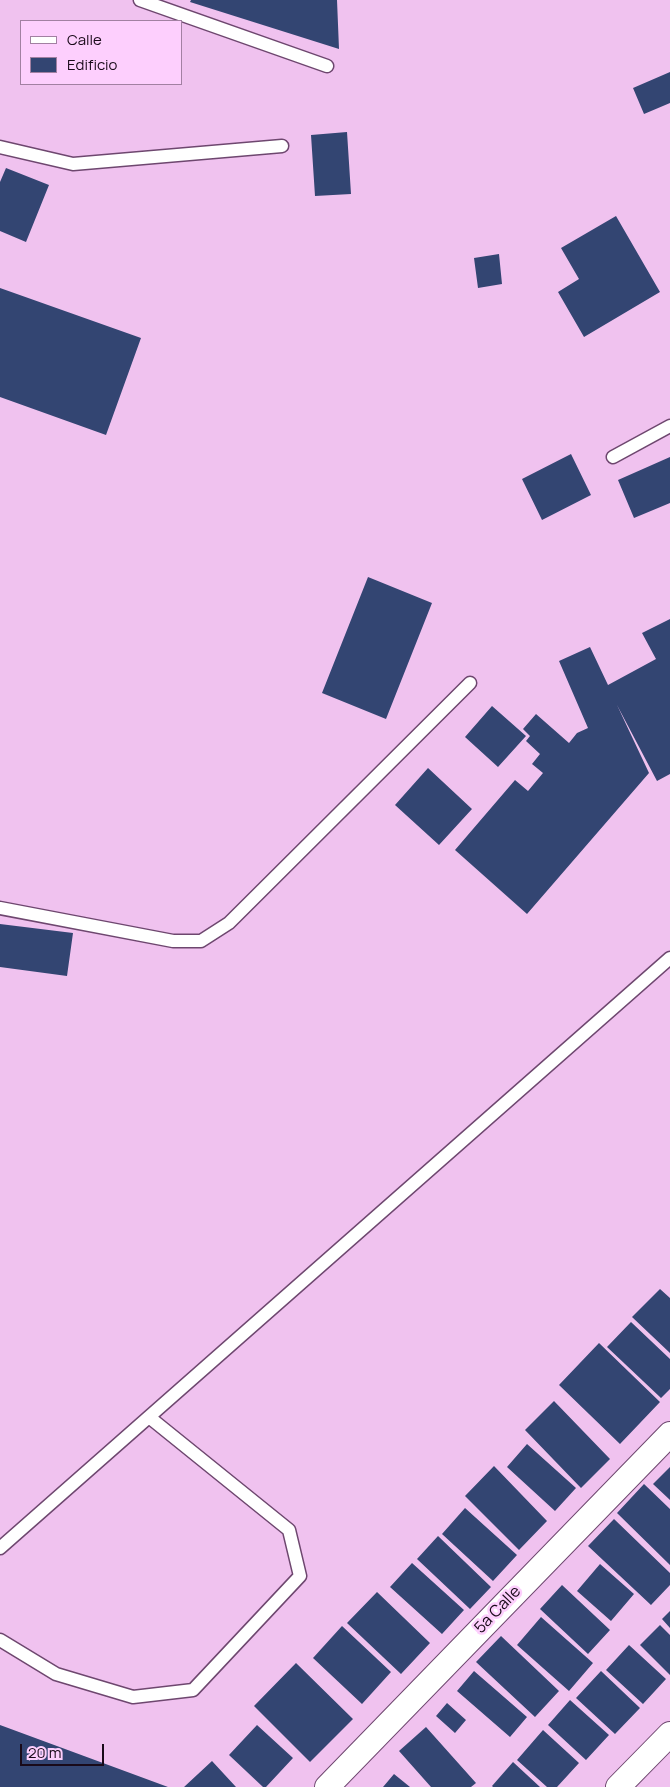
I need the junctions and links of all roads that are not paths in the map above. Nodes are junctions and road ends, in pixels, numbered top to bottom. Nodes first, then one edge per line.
1 (140, 0) edge
2 (327, 66) dead end
3 (282, 146) dead end
4 (0, 147) edge
5 (670, 426) edge
6 (613, 457) dead end
7 (470, 682) dead end
8 (0, 908) edge
9 (670, 958) edge
10 (149, 1417) junction
11 (670, 1434) edge
12 (0, 1548) edge
13 (0, 1640) edge
14 (670, 1734) edge
15 (327, 1787) edge
16 (618, 1787) edge

1 - 2 lane
3 - 4 lane
5 - 6 lane
7 - 8 lane
9 - 10 lane
10 - 12 lane
10 - 13 lane
11 - 15 street, 5a Calle
14 - 16 street

